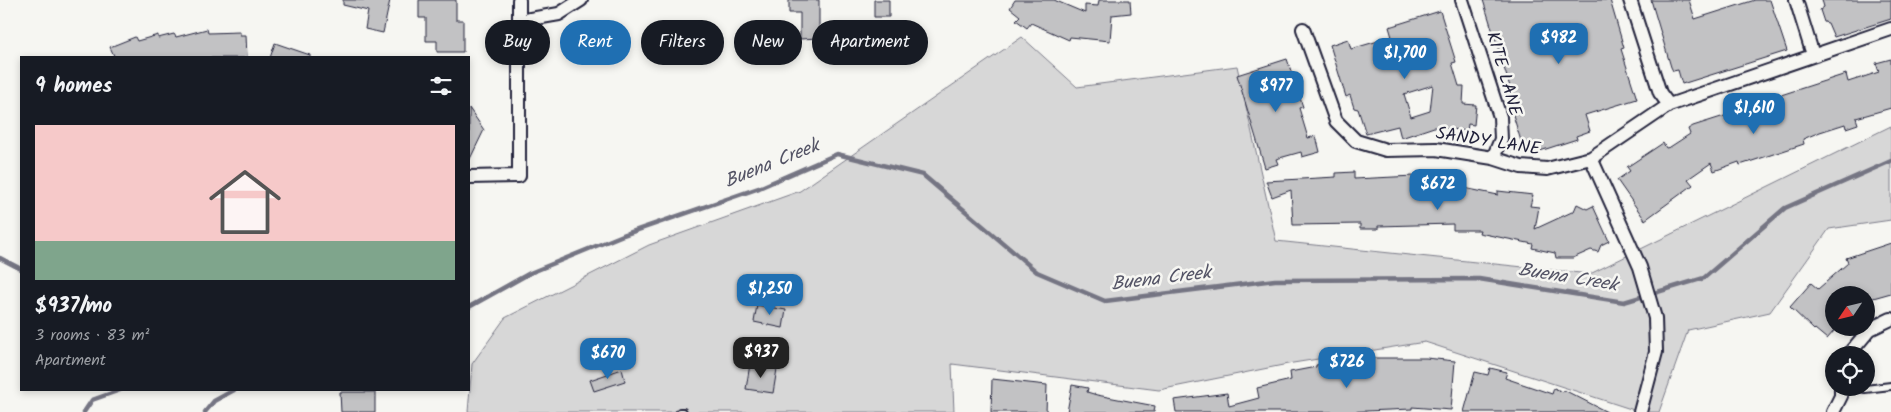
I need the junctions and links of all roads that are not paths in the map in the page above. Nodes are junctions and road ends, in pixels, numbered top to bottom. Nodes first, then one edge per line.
1 (519, 0) edge
2 (581, 0) edge
3 (1462, 0) edge
4 (1630, 0) edge
5 (1796, 0) edge
6 (519, 20) edge
7 (525, 20) edge
8 (1303, 29) dead end
9 (1891, 29) edge
10 (1813, 55) junction
11 (519, 65) edge
12 (1669, 106) junction
13 (1493, 158) junction
14 (1591, 158) junction
15 (470, 177) edge
16 (1891, 319) edge
17 (1856, 346) edge
18 (1891, 386) edge
19 (1875, 388) edge
20 (1841, 396) edge
21 (1640, 412) edge
22 (1833, 412) edge

1 - 6 street
2 - 7 street
3 - 13 street, KITE LANE
4 - 12 street
5 - 10 street
8 - 13 street, SANDY LANE
9 - 10 street, SANDY LANE
10 - 12 street, SANDY LANE
11 - 15 street
12 - 14 street, SANDY LANE
13 - 14 street, SANDY LANE
14 - 21 street
16 - 17 street
18 - 19 lane
20 - 22 street

